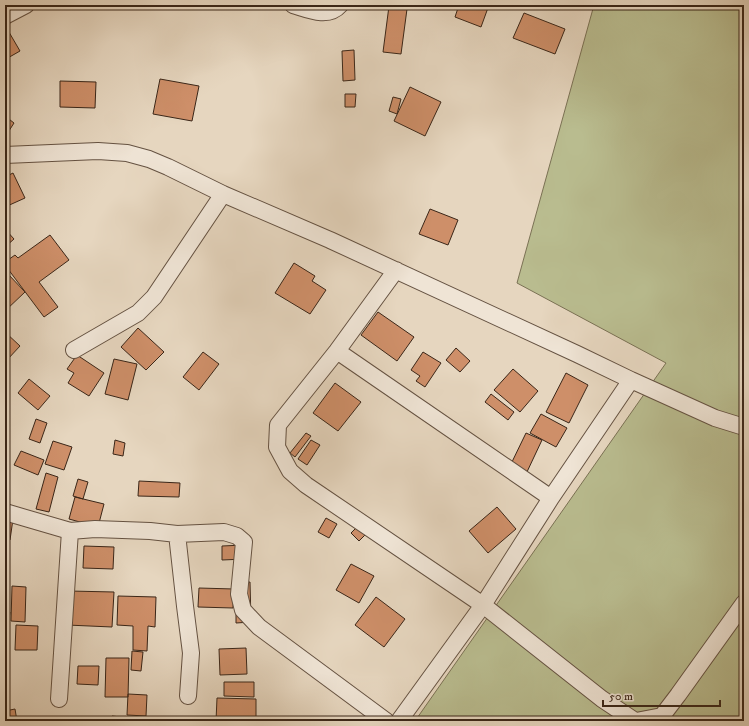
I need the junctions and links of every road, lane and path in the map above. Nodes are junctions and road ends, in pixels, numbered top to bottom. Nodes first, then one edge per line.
1 (26, 5) edge
2 (293, 5) edge
3 (340, 5) edge
4 (5, 16) edge
5 (5, 155) edge
6 (223, 194) junction
7 (396, 270) junction
8 (74, 350) dead end
9 (337, 351) junction
10 (631, 380) junction
11 (744, 427) edge
12 (551, 498) junction
13 (5, 512) edge
14 (70, 531) junction
15 (178, 534) junction
16 (744, 603) edge
17 (483, 605) junction
18 (188, 696) dead end
19 (59, 699) dead end
20 (386, 721) edge
21 (399, 721) edge
22 (635, 721) edge

1 - 4 street
2 - 3 street
5 - 6 street
6 - 7 street
6 - 8 street
7 - 9 street
7 - 10 street
9 - 12 street
9 - 17 street
10 - 11 street
10 - 12 street
12 - 17 street
13 - 14 street
14 - 15 street
14 - 19 street
15 - 18 street
15 - 20 street
16 - 22 street
17 - 21 street
17 - 22 street

